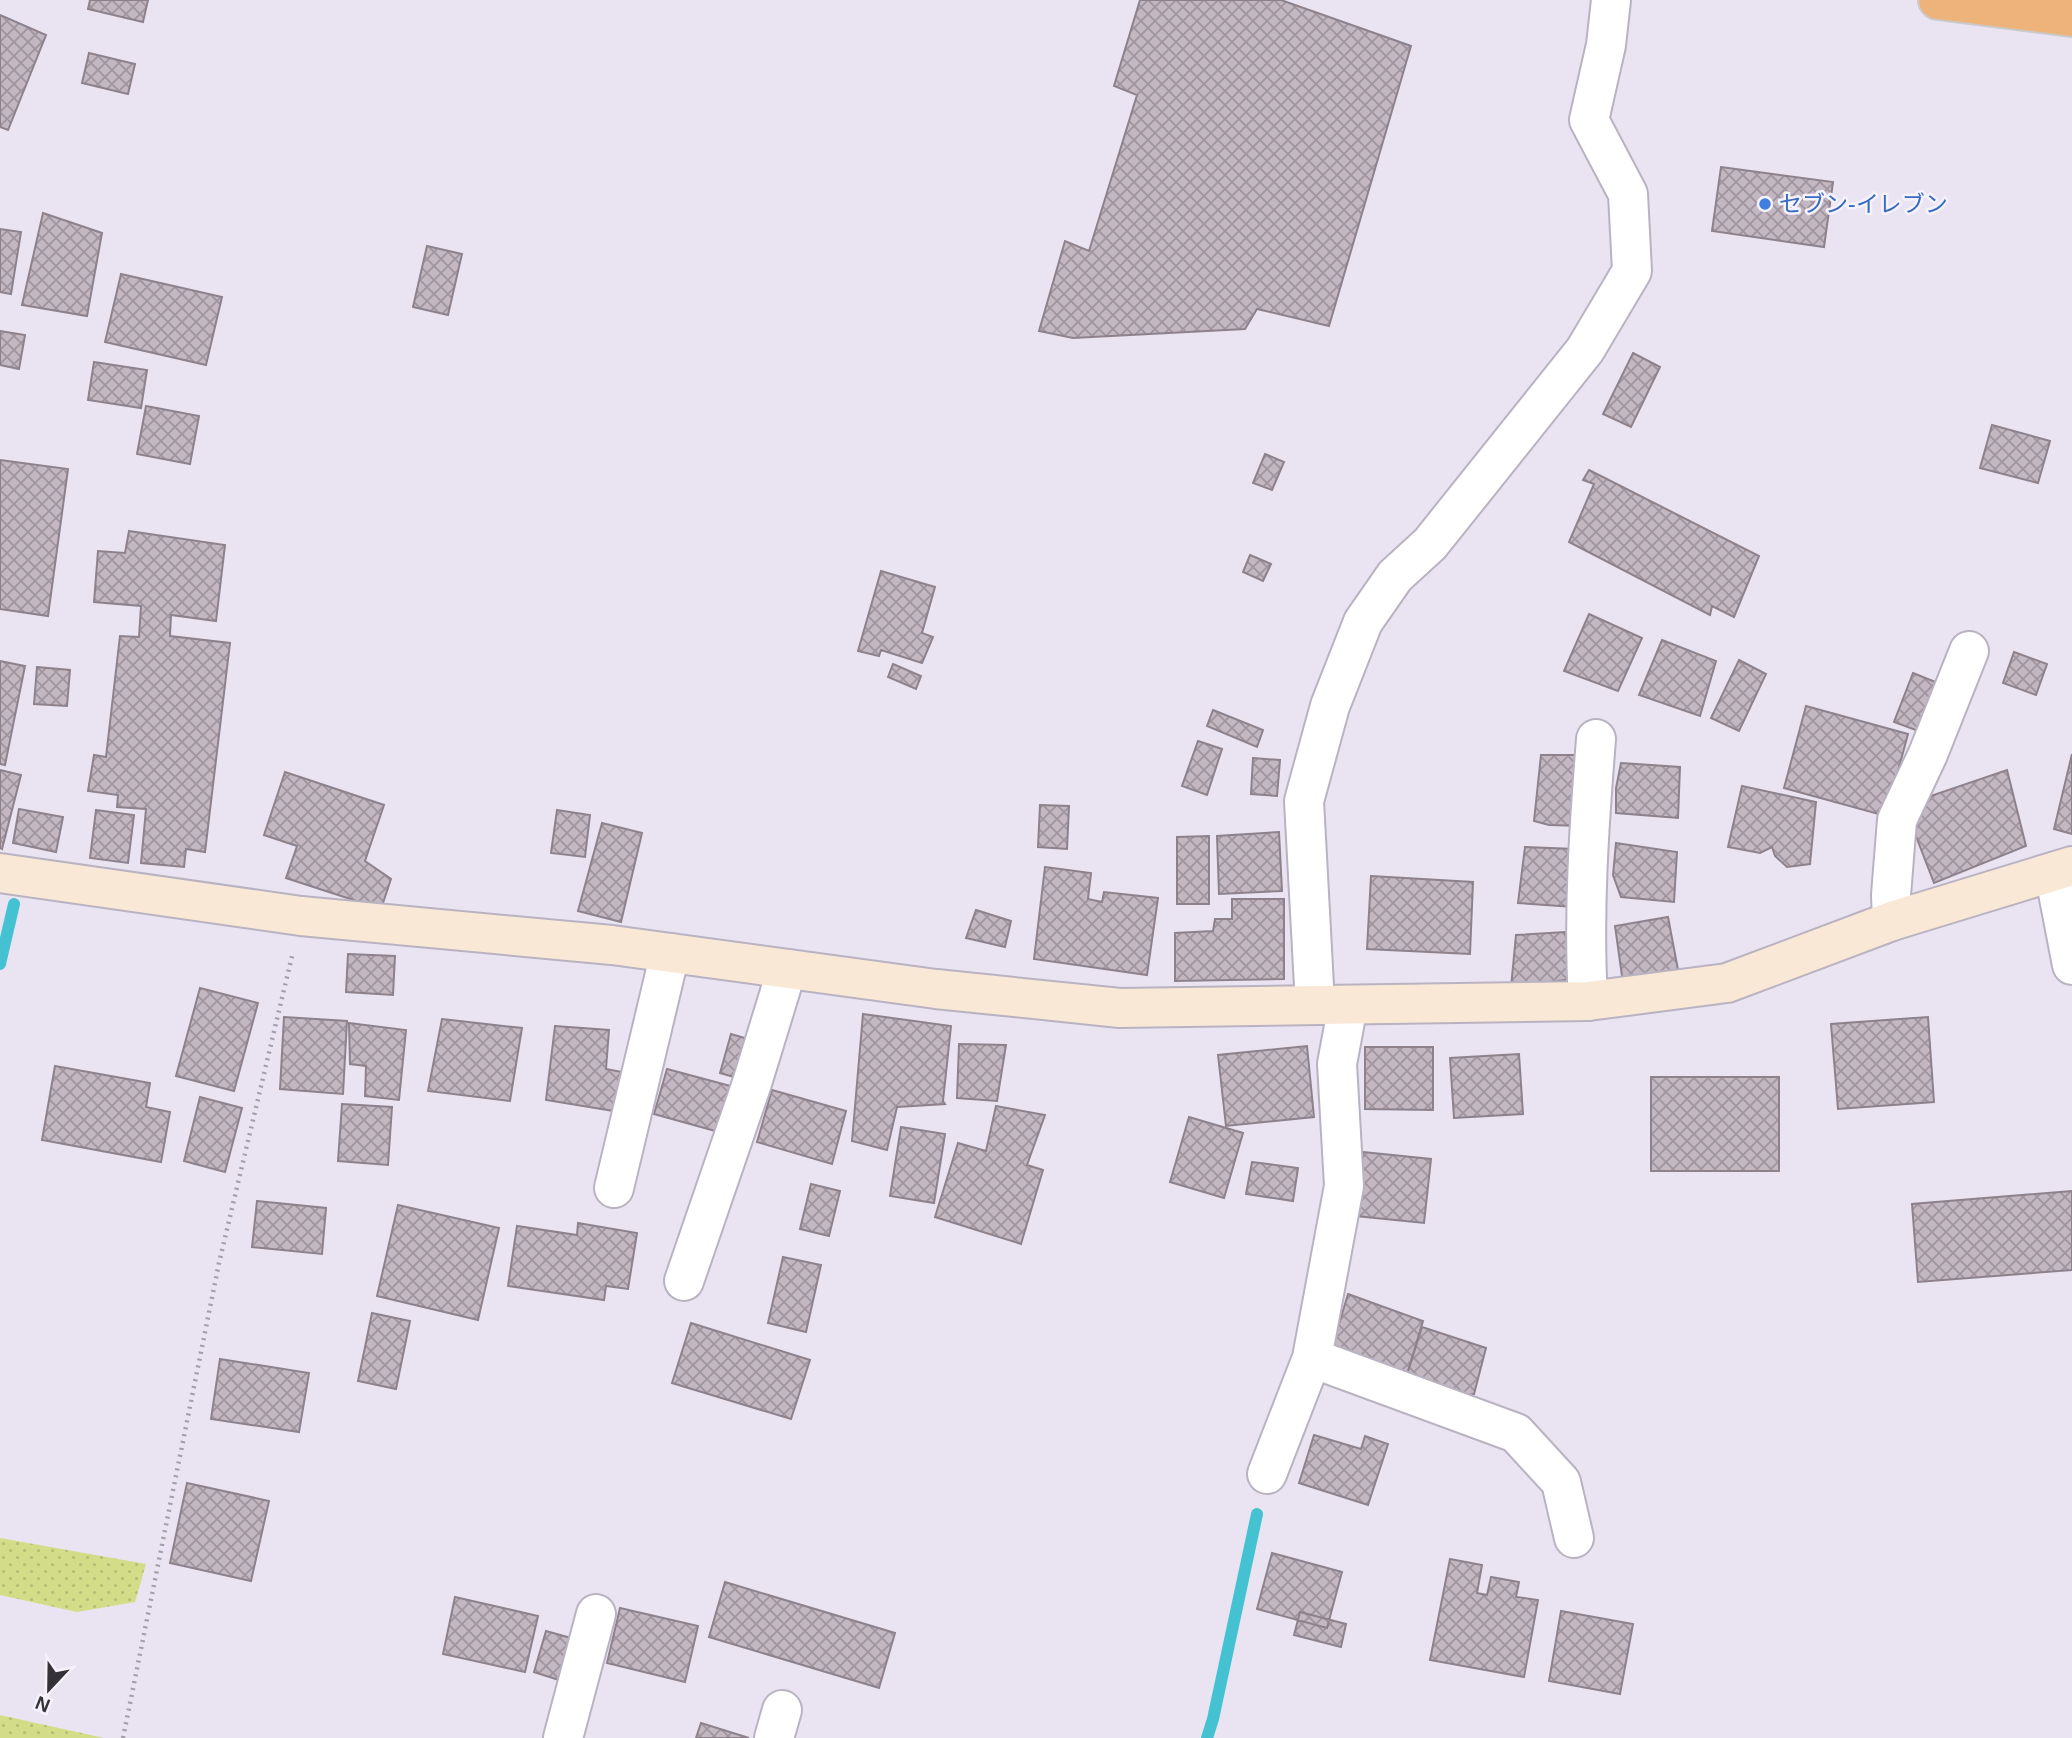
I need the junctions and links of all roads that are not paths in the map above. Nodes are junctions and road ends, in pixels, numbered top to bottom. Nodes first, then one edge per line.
1 (1611, 0) edge
2 (1938, 0) edge
3 (2072, 17) edge
4 (1969, 651) dead end
5 (1596, 739) dead end
6 (2063, 869) edge
7 (0, 873) edge
8 (1892, 920) junction
9 (670, 953) junction
10 (2072, 965) edge
11 (787, 969) junction
12 (1588, 1001) junction
13 (1331, 1005) junction
14 (614, 1188) dead end
15 (684, 1281) dead end
16 (1312, 1358) junction
17 (1267, 1474) dead end
18 (1574, 1538) dead end
19 (596, 1614) dead end
20 (563, 1738) edge

1 - 13 street
2 - 3 highway
4 - 8 street
5 - 12 street
6 - 8 street
6 - 10 street
7 - 9 street
8 - 12 street
9 - 11 street
9 - 14 street
11 - 13 street
11 - 15 street
12 - 13 street
13 - 16 street
16 - 17 street
16 - 18 street
19 - 20 street

